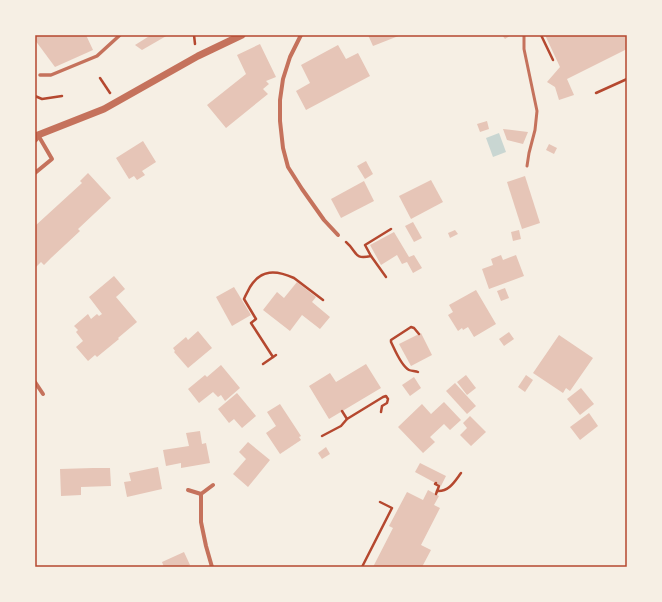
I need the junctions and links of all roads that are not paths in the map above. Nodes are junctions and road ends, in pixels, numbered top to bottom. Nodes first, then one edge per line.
1 (120, 35) edge
2 (242, 35) edge
3 (301, 35) edge
4 (524, 35) edge
5 (40, 75) dead end
6 (36, 136) edge
7 (527, 166) dead end
8 (35, 173) edge
9 (338, 235) dead end
10 (35, 382) edge
11 (43, 394) dead end
12 (213, 485) dead end
13 (188, 490) dead end
14 (201, 494) junction
15 (212, 567) edge

1 - 5 street
2 - 6 street
3 - 9 street
4 - 7 lane
6 - 8 street
10 - 11 street
12 - 14 street
13 - 14 street
14 - 15 street

